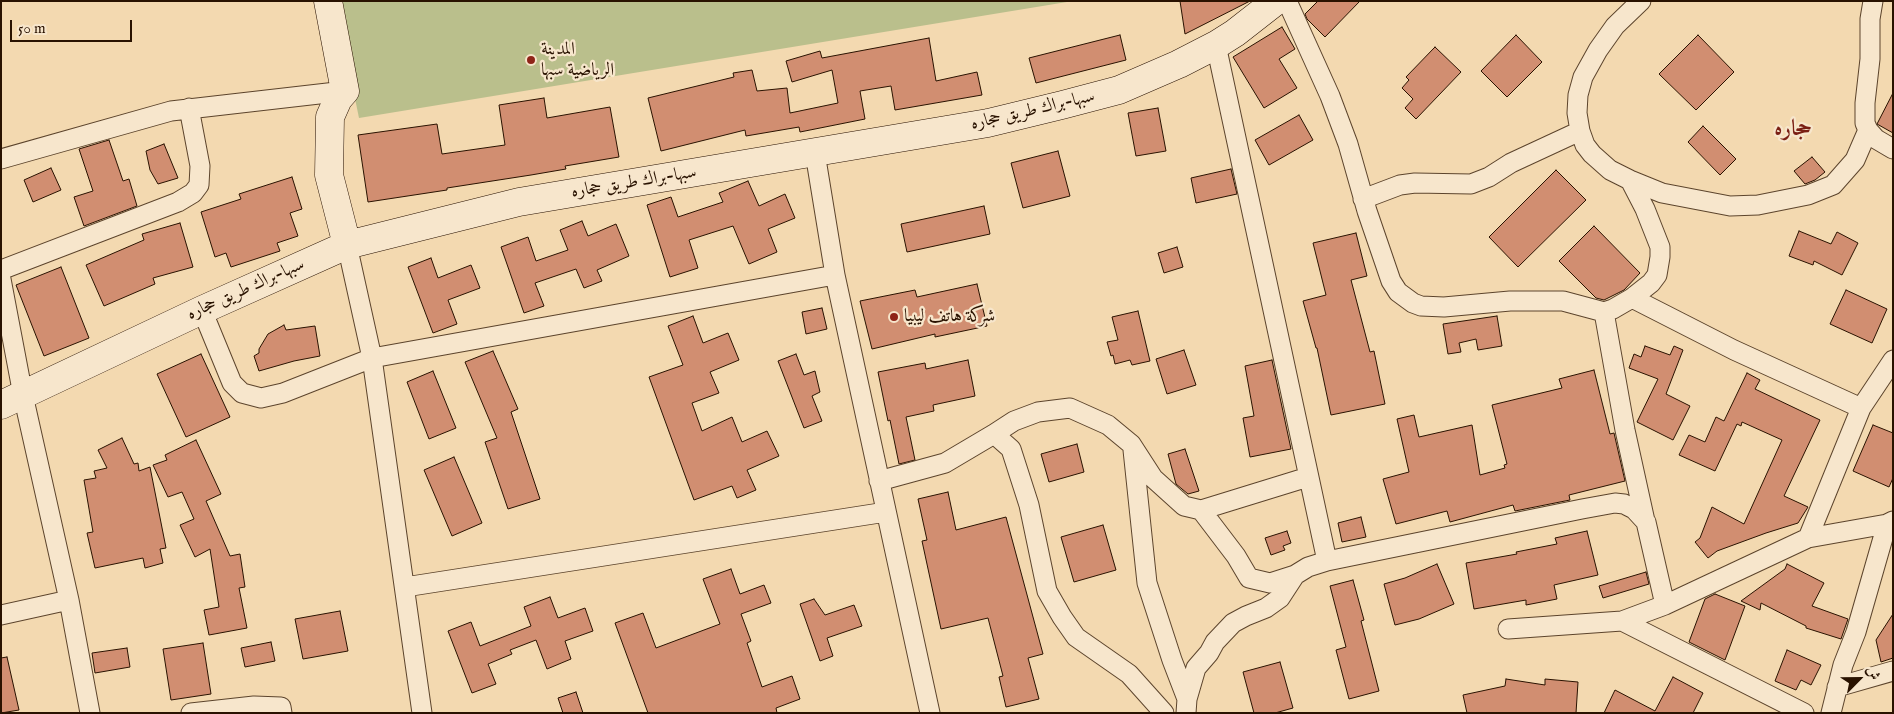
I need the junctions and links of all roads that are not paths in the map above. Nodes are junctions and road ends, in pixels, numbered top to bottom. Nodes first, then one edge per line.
1 (328, 1) edge
2 (1276, 1) edge
3 (1286, 1) edge
4 (1640, 1) edge
5 (1873, 1) edge
6 (1216, 45) junction
7 (345, 91) junction
8 (189, 108) junction
9 (1868, 130) junction
10 (1580, 131) junction
11 (1893, 149) edge
12 (815, 153) junction
13 (1, 159) edge
14 (1630, 180) junction
15 (1363, 199) junction
16 (347, 245) junction
17 (1, 270) edge
18 (835, 275) junction
19 (1, 279) edge
20 (1632, 298) junction
21 (202, 310) junction
22 (1604, 312) junction
23 (372, 358) junction
24 (1893, 360) edge
25 (12, 400) edge
26 (1861, 408) junction
27 (994, 434) junction
28 (1133, 447) junction
29 (1308, 478) junction
30 (879, 481) junction
31 (1202, 510) junction
32 (886, 512) junction
33 (1646, 522) junction
34 (1890, 523) edge
35 (1808, 538) junction
36 (1326, 561) junction
37 (1295, 575) junction
38 (405, 587) junction
39 (69, 600) junction
40 (1665, 605) junction
41 (1, 615) edge
42 (1622, 621) junction
43 (1508, 629) dead end
44 (1893, 671) edge
45 (1837, 688) junction
46 (1186, 706) edge
47 (90, 713) edge
48 (191, 713) edge
49 (282, 713) edge
50 (422, 713) edge
51 (930, 713) edge
52 (1164, 713) edge
53 (1804, 713) edge
54 (1832, 713) edge

1 - 7 main road
2 - 6 main road, سبها-براك طريق حجاره
3 - 15 street
4 - 10 street
5 - 9 street
6 - 12 main road, سبها-براك طريق حجاره
6 - 29 street
7 - 8 street
7 - 16 main road
8 - 13 street
8 - 17 street
9 - 11 street
9 - 14 street
10 - 14 street
10 - 15 street
12 - 16 main road, سبها-براك طريق حجاره
12 - 18 street
14 - 20 street
15 - 22 street
16 - 21 main road, سبها-براك طريق حجاره
16 - 23 street
18 - 23 street
18 - 30 street
19 - 25 street
20 - 22 street
20 - 26 street
21 - 23 street
21 - 25 main road, سبها-براك طريق حجاره
22 - 33 street
23 - 38 street
24 - 26 street
25 - 39 street
26 - 35 street
27 - 28 street
27 - 30 street
27 - 52 street
28 - 31 street
28 - 46 street
29 - 31 street
29 - 36 street
30 - 32 street
31 - 37 street
32 - 38 street
32 - 51 street
33 - 36 street
33 - 40 street
34 - 35 street
34 - 45 street
35 - 40 street
36 - 37 street
37 - 46 street
38 - 50 street
39 - 41 street
39 - 47 street
40 - 42 street
42 - 43 street
42 - 53 street
44 - 45 street
45 - 54 street
48 - 49 street

